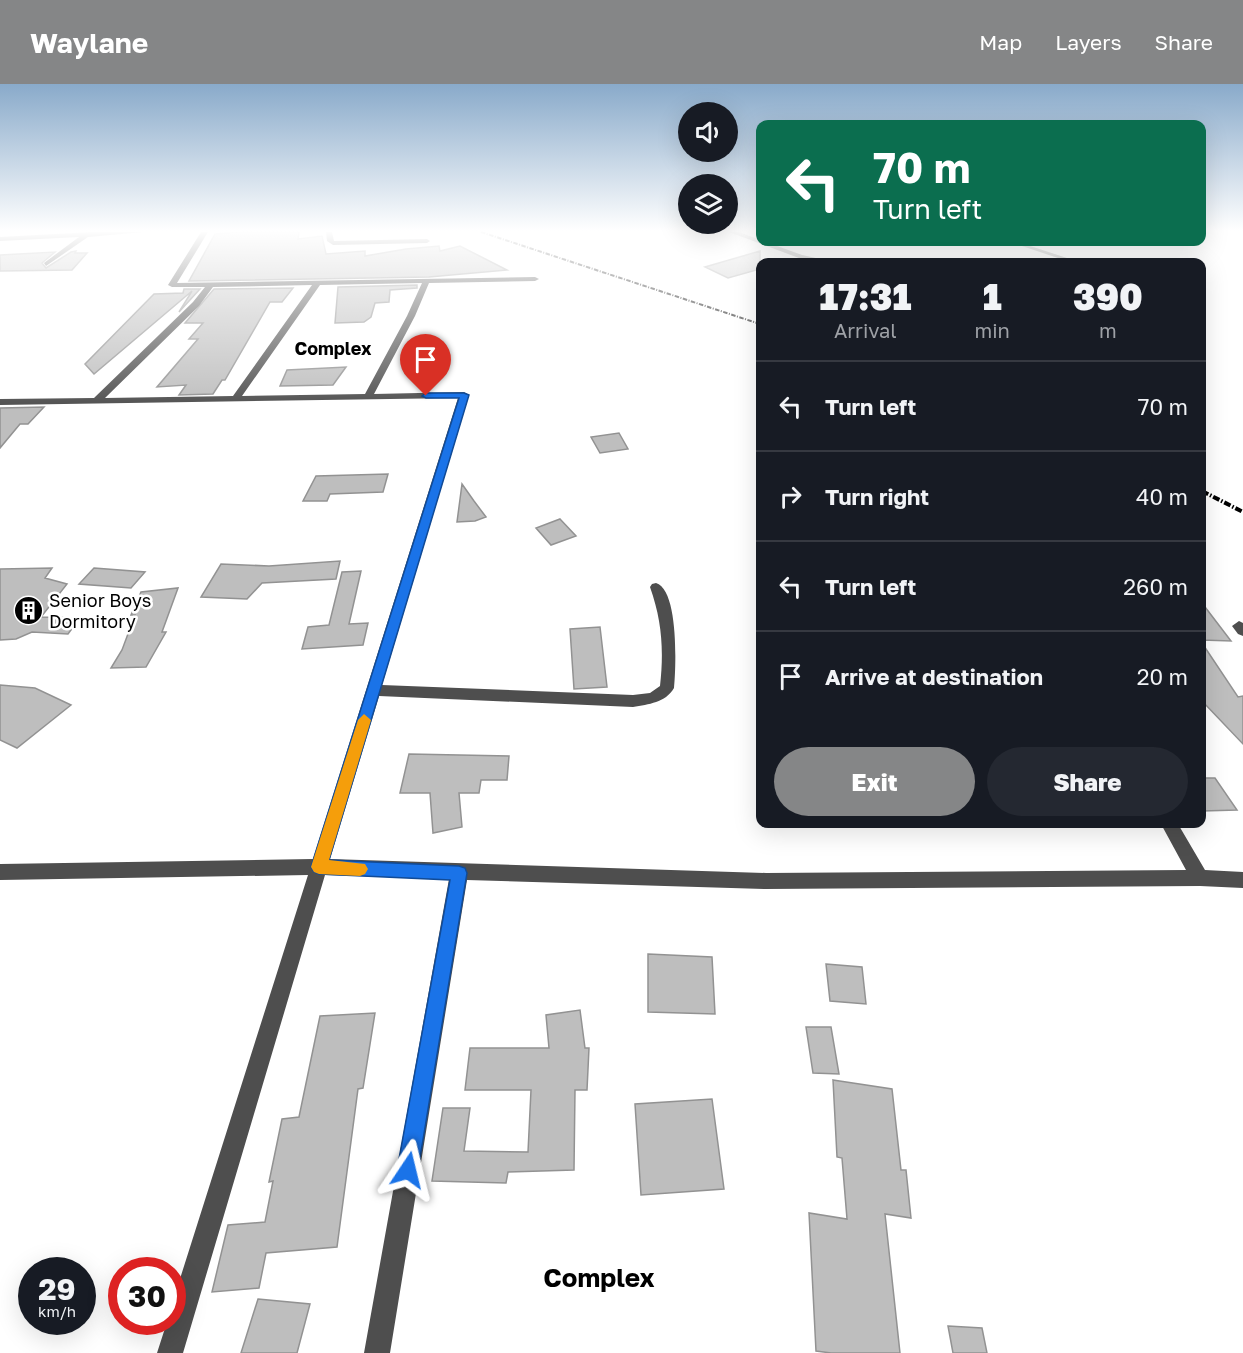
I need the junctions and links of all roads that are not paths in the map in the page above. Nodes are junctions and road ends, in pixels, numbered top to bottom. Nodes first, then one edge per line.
1 (206, 291) edge
2 (311, 291) edge
3 (422, 291) edge
4 (368, 397) junction
5 (235, 399) junction
6 (96, 401) junction
7 (0, 402) edge
8 (656, 587) dead end
9 (374, 690) junction
10 (1172, 828) edge
11 (319, 867) junction
12 (0, 872) edge
13 (459, 873) junction
14 (1200, 878) junction
15 (1243, 880) edge
16 (170, 1353) edge
17 (376, 1353) edge

1 - 6 street
2 - 5 street
3 - 4 street
4 - 5 street
4 - 9 street
5 - 6 street
6 - 7 street
8 - 9 street
9 - 11 street
10 - 14 street
11 - 12 street
11 - 13 street
11 - 16 street
13 - 14 street
13 - 17 street
14 - 15 street

